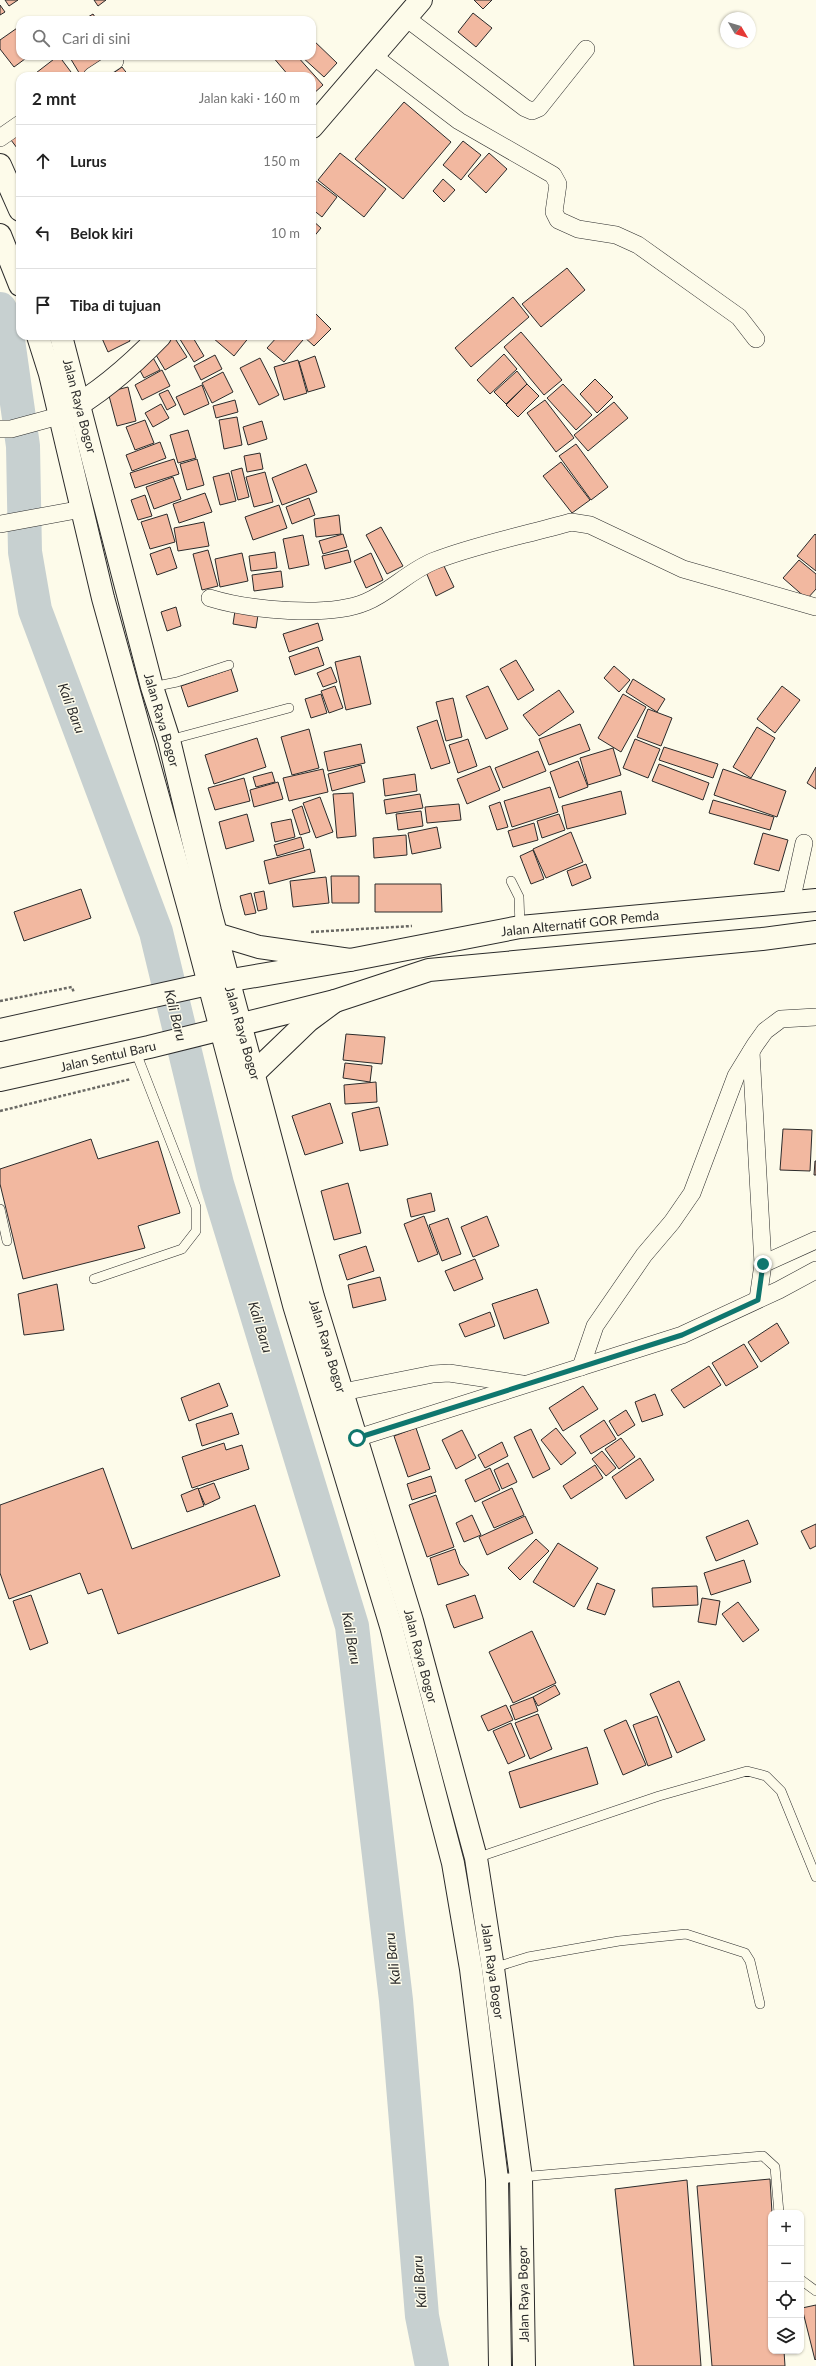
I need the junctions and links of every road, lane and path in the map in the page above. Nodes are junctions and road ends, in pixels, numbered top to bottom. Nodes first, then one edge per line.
1 (421, 0) edge
2 (406, 18) junction
3 (586, 49) dead end
4 (372, 55) junction
5 (115, 61) dead end
6 (98, 72) edge
7 (316, 122) edge
8 (16, 127) edge
9 (0, 138) edge
10 (0, 165) edge
11 (16, 201) edge
12 (0, 236) edge
13 (16, 275) edge
14 (756, 339) dead end
15 (39, 340) edge
16 (63, 340) edge
17 (156, 340) edge
18 (79, 405) junction
19 (50, 419) junction
20 (5, 429) edge
21 (72, 511) junction
22 (8, 522) edge
23 (210, 598) dead end
24 (816, 607) edge
25 (229, 666) dead end
26 (152, 687) junction
27 (289, 708) dead end
28 (168, 740) junction
29 (804, 843) dead end
30 (511, 881) dead end
31 (816, 900) edge
32 (791, 902) junction
33 (520, 927) junction
34 (816, 932) edge
35 (216, 934) junction
36 (350, 960) junction
37 (211, 984) junction
38 (0, 1001) edge
39 (335, 1001) junction
40 (79, 1011) junction
41 (816, 1017) edge
42 (220, 1029) junction
43 (0, 1030) edge
44 (142, 1048) junction
45 (751, 1052) junction
46 (144, 1073) junction
47 (254, 1073) junction
48 (0, 1080) edge
49 (0, 1111) edge
50 (0, 1209) edge
51 (816, 1240) edge
52 (6, 1241) dead end
53 (763, 1264) junction
54 (816, 1270) edge
55 (94, 1279) dead end
56 (758, 1300) junction
57 (581, 1367) junction
58 (526, 1385) junction
59 (343, 1392) junction
60 (357, 1438) junction
61 (385, 1530) junction
62 (364, 1536) junction
63 (476, 1858) junction
64 (816, 1877) edge
65 (493, 1968) junction
66 (760, 2004) dead end
67 (521, 2178) junction
68 (497, 2179) junction
69 (779, 2210) edge
70 (804, 2282) edge
71 (816, 2291) edge
72 (500, 2366) edge
73 (524, 2366) edge

1 - 2 main road
2 - 3 street
2 - 4 main road
4 - 7 main road
4 - 14 street
5 - 6 street
8 - 9 street
10 - 11 main road
12 - 13 main road
15 - 19 main road, Jalan Raya Bogor
16 - 18 main road, Jalan Raya Bogor
17 - 18 main road
18 - 19 main road
18 - 26 main road, Jalan Raya Bogor
19 - 20 street
19 - 21 main road, Jalan Raya Bogor
21 - 22 street
21 - 37 main road, Jalan Raya Bogor
23 - 24 street
25 - 26 lane
26 - 28 main road, Jalan Raya Bogor
27 - 28 lane
28 - 35 main road, Jalan Raya Bogor
29 - 32 street
30 - 33 lane
31 - 32 main road, Jalan Alternatif GOR Pemda
32 - 33 main road, Jalan Alternatif GOR Pemda
33 - 36 main road, Jalan Alternatif GOR Pemda
34 - 39 main road
35 - 36 main road
35 - 37 main road, Jalan Raya Bogor
36 - 37 main road, Jalan Alternatif GOR Pemda
37 - 40 main road
37 - 42 main road, Jalan Raya Bogor
38 - 40 path
39 - 42 main road
39 - 47 main road
40 - 43 main road
41 - 45 street
42 - 44 main road, Jalan Sentul Baru
42 - 47 main road, Jalan Raya Bogor
42 - 62 main road, Jalan Raya Bogor
44 - 46 lane
44 - 48 main road, Jalan Sentul Baru
45 - 53 street
45 - 57 street
46 - 49 path
46 - 55 lane
47 - 59 main road, Jalan Raya Bogor
50 - 52 lane
51 - 53 street
53 - 56 street
54 - 56 street
56 - 57 street
57 - 58 street
58 - 59 street
58 - 60 street
59 - 60 main road, Jalan Raya Bogor
60 - 61 main road, Jalan Raya Bogor
61 - 62 main road
61 - 63 main road, Jalan Raya Bogor
62 - 68 main road, Jalan Raya Bogor
63 - 64 lane
63 - 65 main road, Jalan Raya Bogor
65 - 66 lane
65 - 67 main road, Jalan Raya Bogor
67 - 68 lane
67 - 69 lane
67 - 73 main road, Jalan Raya Bogor
68 - 72 main road, Jalan Raya Bogor
70 - 71 lane

